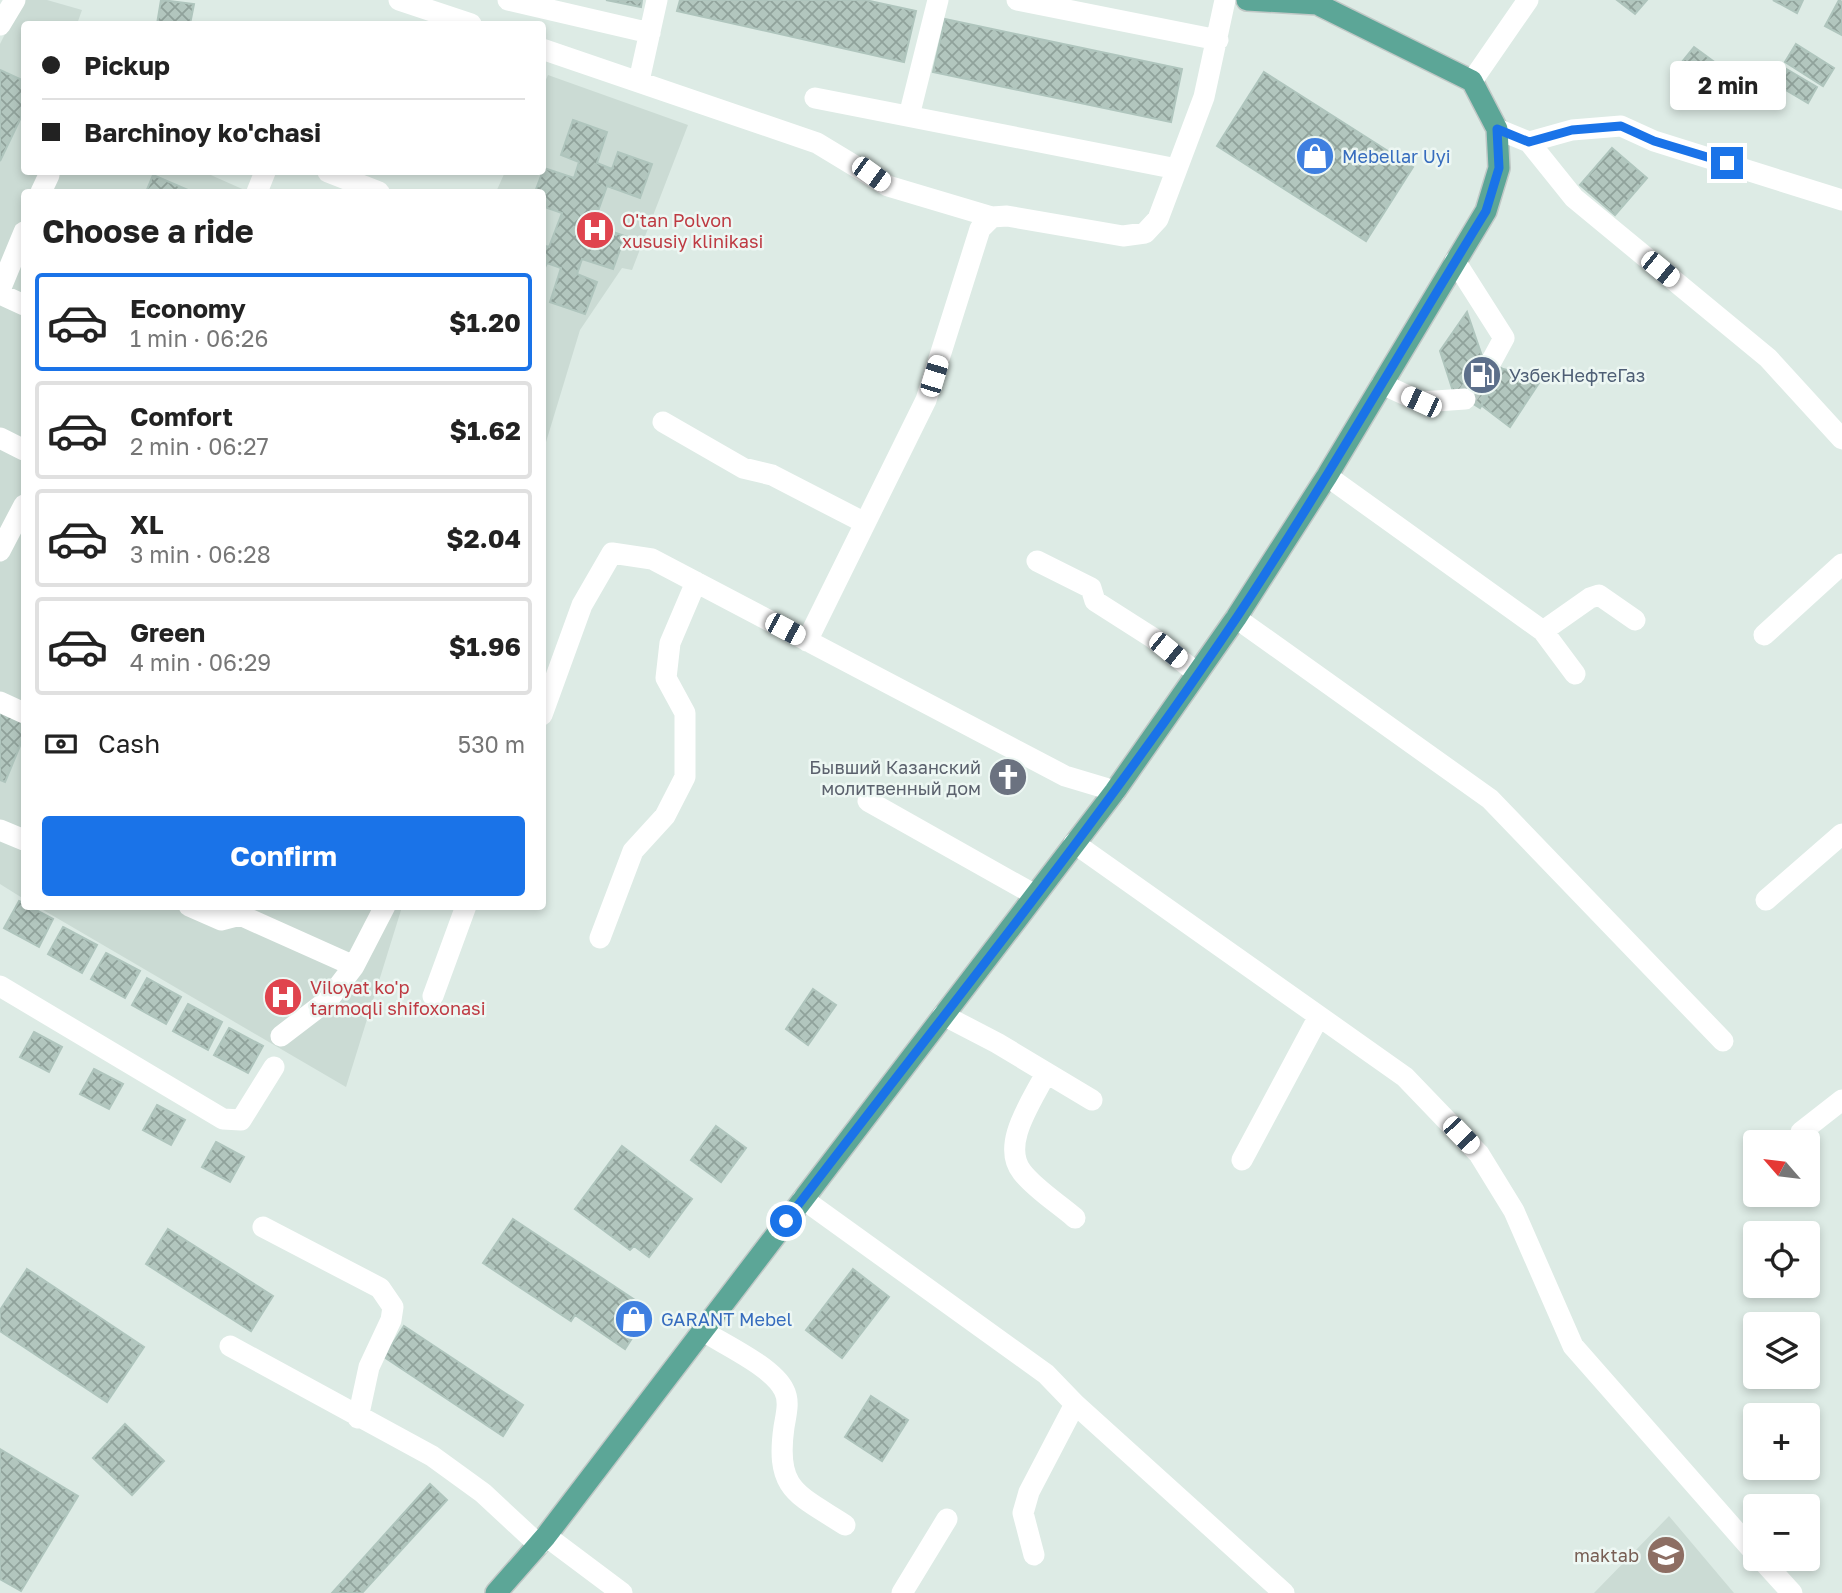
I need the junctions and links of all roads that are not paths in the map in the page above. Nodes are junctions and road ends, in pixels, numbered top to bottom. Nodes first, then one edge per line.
1 (15, 0) edge
2 (399, 0) edge
3 (508, 0) edge
4 (657, 0) edge
5 (938, 0) edge
6 (1017, 0) edge
7 (1225, 0) edge
8 (1247, 0) edge
9 (1528, 0) edge
10 (1315, 1) edge
11 (462, 21) edge
12 (0, 26) edge
13 (650, 33) junction
14 (1218, 40) junction
15 (546, 50) edge
16 (639, 81) junction
17 (1472, 81) junction
18 (815, 98) dead end
19 (909, 116) junction
20 (1497, 129) junction
21 (1529, 142) junction
22 (1177, 169) junction
23 (336, 175) edge
24 (371, 189) edge
25 (1842, 200) edge
26 (992, 217) junction
27 (21, 240) edge
28 (1455, 261) junction
29 (0, 292) edge
30 (21, 303) edge
31 (1491, 362) tunnel mouth
32 (1382, 384) junction
33 (1465, 399) dead end
34 (663, 422) dead end
35 (0, 438) edge
36 (1842, 439) edge
37 (21, 448) edge
38 (1328, 476) junction
39 (21, 511) edge
40 (865, 523) junction
41 (0, 551) edge
42 (1037, 561) dead end
43 (1842, 564) edge
44 (696, 582) junction
45 (1236, 618) junction
46 (1635, 620) dead end
47 (1543, 631) junction
48 (1764, 635) dead end
49 (807, 640) junction
50 (1197, 673) junction
51 (1575, 674) dead end
52 (0, 702) edge
53 (546, 704) edge
54 (21, 712) edge
55 (1115, 791) junction
56 (868, 801) dead end
57 (0, 830) edge
58 (1842, 834) edge
59 (21, 838) edge
60 (1074, 842) junction
61 (1035, 895) junction
62 (1766, 900) dead end
63 (198, 910) edge
64 (383, 910) edge
65 (465, 910) edge
66 (600, 938) dead end
67 (354, 966) junction
68 (0, 986) edge
69 (433, 996) dead end
70 (943, 1015) junction
71 (1318, 1018) junction
72 (281, 1036) dead end
73 (1723, 1041) dead end
74 (274, 1067) dead end
75 (1046, 1073) junction
76 (1092, 1100) dead end
77 (1842, 1100) edge
78 (1804, 1130) edge
79 (1242, 1160) dead end
80 (803, 1199) junction
81 (1075, 1218) dead end
82 (263, 1227) dead end
83 (703, 1331) junction
84 (230, 1346) dead end
85 (1075, 1404) junction
86 (358, 1418) junction
87 (947, 1518) dead end
88 (845, 1525) dead end
89 (1743, 1539) edge
90 (542, 1541) junction
91 (1034, 1555) dead end
92 (1772, 1571) edge
93 (496, 1593) edge
94 (622, 1593) edge
95 (902, 1593) edge
96 (1284, 1593) edge
97 (1792, 1593) edge

1 - 12 street
2 - 11 street
3 - 13 street
4 - 13 street
5 - 19 street
6 - 14 street
7 - 14 street
8 - 10 main road
9 - 17 street
10 - 17 main road
13 - 16 street
14 - 22 street
15 - 16 street
16 - 26 street
17 - 20 main road
18 - 19 street
19 - 22 street
20 - 21 street
20 - 28 main road
21 - 25 street
21 - 36 street
22 - 26 street
23 - 24 street
26 - 40 street
27 - 29 street
28 - 31 street
28 - 32 main road
29 - 30 street
32 - 33 street
32 - 38 main road
34 - 40 street
35 - 37 street
38 - 45 main road
38 - 47 street
39 - 41 street
40 - 49 street
42 - 50 street
43 - 48 street
44 - 49 street
44 - 53 street
44 - 66 street
45 - 50 main road
45 - 73 street
46 - 47 street
47 - 51 street
49 - 55 street
50 - 55 main road
52 - 54 street
55 - 60 main road
56 - 61 street
57 - 59 street
58 - 62 street
60 - 61 main road
60 - 71 street
61 - 70 main road
63 - 67 street
64 - 67 street
65 - 69 street
67 - 72 street
68 - 74 street
70 - 75 street
70 - 80 main road
71 - 79 street
71 - 89 street
75 - 76 street
75 - 81 street
77 - 78 street
80 - 83 main road
80 - 85 street
82 - 86 street
83 - 88 street
83 - 90 main road
84 - 86 street
85 - 91 street
85 - 96 street
86 - 90 street
87 - 95 street
90 - 93 main road
90 - 94 street
92 - 97 street

